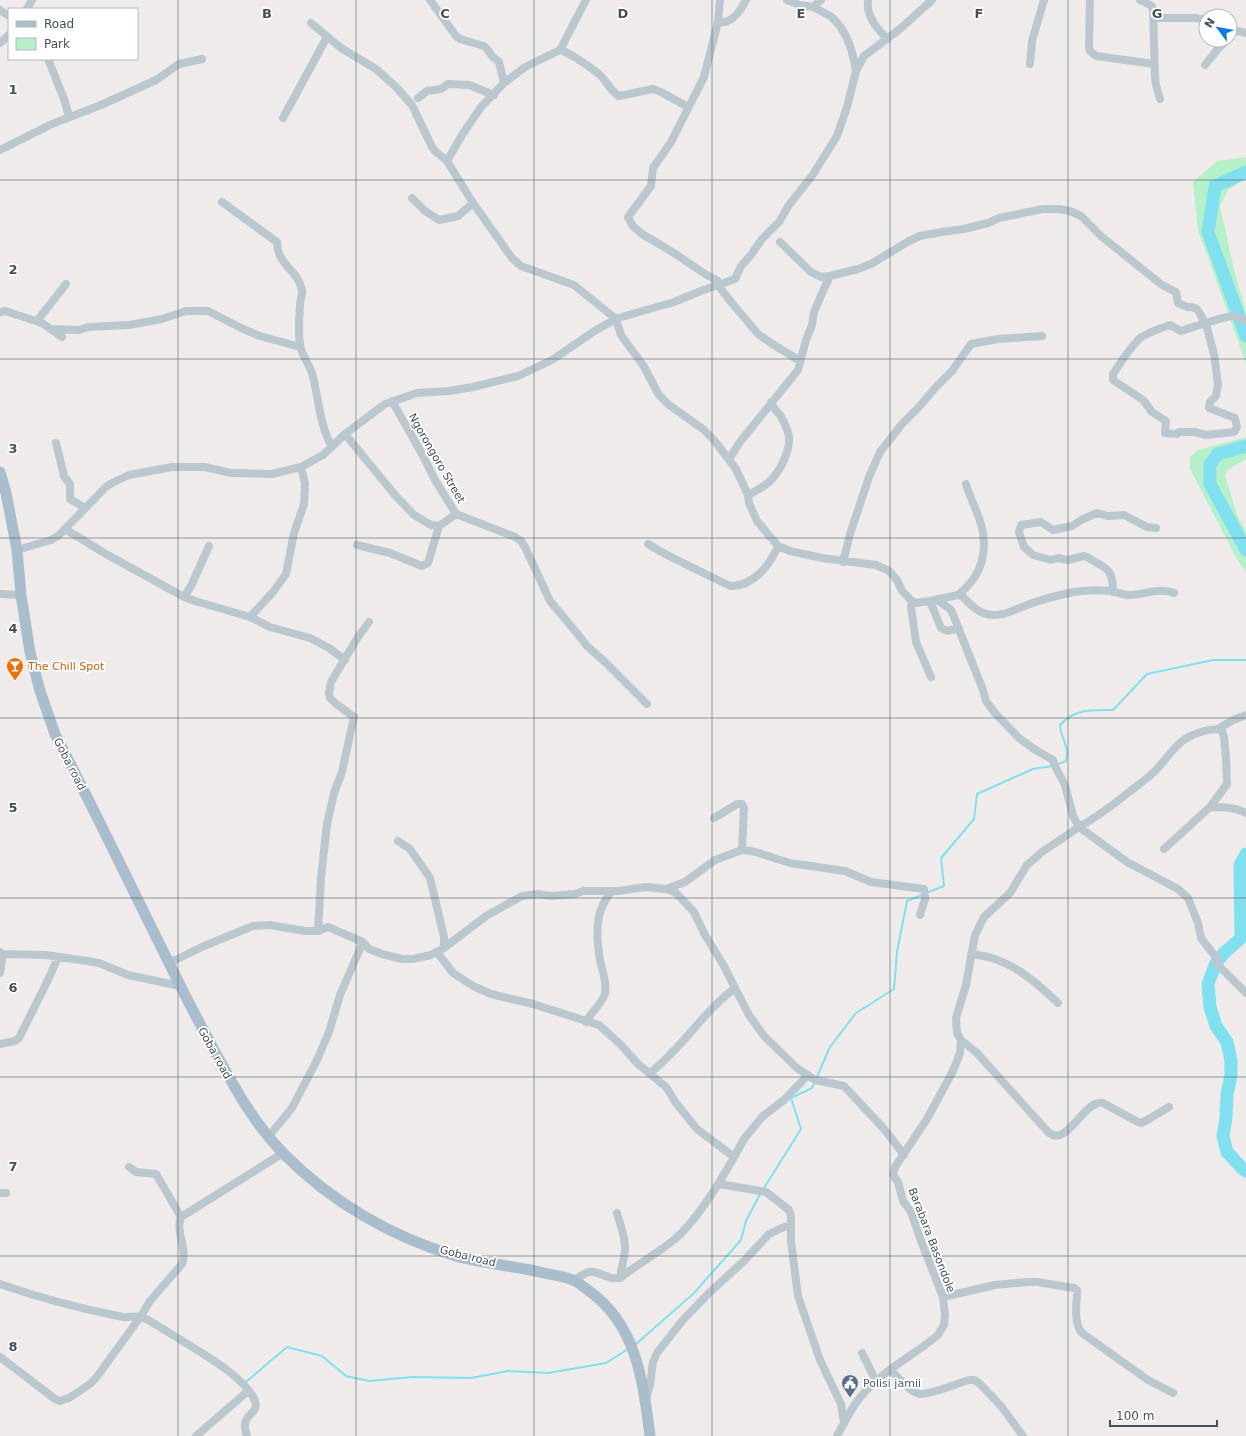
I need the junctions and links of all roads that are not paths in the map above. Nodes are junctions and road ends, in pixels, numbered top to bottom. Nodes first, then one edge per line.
1 (430, 0) edge
2 (586, 0) edge
3 (720, 0) edge
4 (746, 0) edge
5 (787, 0) edge
6 (822, 0) edge
7 (868, 0) edge
8 (932, 0) edge
9 (1044, 0) edge
10 (1090, 0) edge
11 (1140, 0) edge
12 (813, 7) junction
13 (1154, 18) junction
14 (1198, 19) edge
15 (718, 22) junction
16 (311, 23) dead end
17 (8, 36) edge
18 (327, 37) junction
19 (888, 39) junction
20 (0, 43) edge
21 (1219, 48) edge
22 (560, 50) junction
23 (202, 59) dead end
24 (48, 60) edge
25 (1030, 64) dead end
26 (1154, 64) junction
27 (1205, 65) dead end
28 (856, 71) junction
29 (504, 83) junction
30 (494, 95) junction
31 (418, 98) dead end
32 (1160, 99) dead end
33 (688, 107) junction
34 (68, 116) junction
35 (283, 118) dead end
36 (0, 150) edge
37 (447, 161) junction
38 (412, 198) dead end
39 (222, 202) dead end
40 (473, 203) junction
41 (780, 242) dead end
42 (830, 276) junction
43 (66, 284) dead end
44 (720, 284) junction
45 (0, 312) edge
46 (616, 319) junction
47 (37, 321) junction
48 (1246, 321) edge
49 (1206, 324) junction
50 (50, 328) junction
51 (1042, 336) dead end
52 (62, 338) dead end
53 (300, 347) junction
54 (800, 361) junction
55 (392, 401) junction
56 (771, 402) junction
57 (345, 434) junction
58 (56, 443) dead end
59 (332, 447) junction
60 (729, 459) junction
61 (301, 467) junction
62 (0, 472) edge
63 (966, 484) dead end
64 (748, 495) junction
65 (85, 508) junction
66 (456, 514) junction
67 (439, 526) junction
68 (1156, 528) dead end
69 (65, 529) junction
70 (648, 544) dead end
71 (357, 545) dead end
72 (209, 546) dead end
73 (778, 546) junction
74 (17, 550) junction
75 (843, 562) junction
76 (1113, 592) junction
77 (1174, 593) dead end
78 (0, 594) edge
79 (21, 595) junction
80 (958, 595) junction
81 (184, 597) junction
82 (912, 601) junction
83 (934, 601) junction
84 (250, 617) junction
85 (369, 622) dead end
86 (959, 628) junction
87 (345, 660) junction
88 (931, 677) dead end
89 (647, 704) dead end
90 (1246, 715) edge
91 (1218, 729) junction
92 (1210, 807) junction
93 (1246, 812) edge
94 (714, 818) dead end
95 (1079, 828) junction
96 (398, 841) dead end
97 (1164, 849) dead end
98 (742, 850) junction
99 (666, 889) junction
100 (612, 891) junction
101 (920, 915) dead end
102 (318, 931) junction
103 (363, 942) junction
104 (441, 950) junction
105 (1, 953) edge
106 (971, 954) junction
107 (58, 957) junction
108 (169, 963) junction
109 (0, 972) edge
110 (180, 986) junction
111 (735, 988) junction
112 (1246, 992) edge
113 (1058, 1003) dead end
114 (586, 1022) junction
115 (961, 1040) junction
116 (0, 1044) edge
117 (650, 1073) junction
118 (808, 1075) junction
119 (1169, 1107) dead end
120 (269, 1136) junction
121 (283, 1153) junction
122 (904, 1155) junction
123 (734, 1157) junction
124 (129, 1167) dead end
125 (719, 1184) junction
126 (618, 1213) dead end
127 (181, 1218) junction
128 (790, 1226) junction
129 (620, 1278) junction
130 (574, 1280) junction
131 (0, 1284) edge
132 (943, 1297) junction
133 (141, 1316) junction
134 (862, 1353) dead end
135 (0, 1357) edge
136 (891, 1370) junction
137 (876, 1381) junction
138 (248, 1391) junction
139 (1173, 1393) dead end
140 (645, 1400) junction
141 (844, 1423) junction
142 (196, 1436) edge
143 (247, 1436) edge
144 (650, 1436) edge
145 (837, 1436) edge
146 (1023, 1436) edge

1 - 29 street
2 - 22 street
3 - 15 street
4 - 15 street
5 - 12 street
6 - 12 street
7 - 19 street
8 - 19 street
9 - 25 street
10 - 26 street
11 - 13 street
12 - 28 street
13 - 14 street
13 - 26 street
15 - 33 street
16 - 18 street
17 - 20 street
18 - 35 street
18 - 37 street
19 - 28 street
21 - 27 street
22 - 29 street
22 - 33 street
23 - 34 street
24 - 34 street
26 - 32 street
28 - 44 street
29 - 30 street
30 - 31 street
30 - 37 street
33 - 44 street
34 - 36 street
37 - 40 street
38 - 40 street
39 - 53 street
40 - 46 street
41 - 42 street
42 - 49 street
42 - 54 street
43 - 47 street
44 - 46 street
44 - 54 street
45 - 47 street
46 - 55 street
46 - 60 street
47 - 50 street
48 - 49 street
49 - 49 street
50 - 52 street
50 - 53 street
51 - 75 street
53 - 59 street
54 - 56 street
55 - 57 street
55 - 66 street, Ngorongoro Street
56 - 60 street
56 - 64 street
57 - 59 street
57 - 67 street
58 - 65 street
59 - 61 street
60 - 64 street
61 - 65 street
61 - 84 street
62 - 74 main road, Goba road
63 - 80 street
64 - 73 street
65 - 69 street
66 - 67 street
66 - 89 street, Ngorongoro Street
67 - 71 street
68 - 76 street
69 - 74 street
69 - 81 street
70 - 73 street
72 - 81 street
73 - 75 street
74 - 79 main road, Goba road
75 - 82 street
76 - 77 street
76 - 80 street
78 - 79 street
79 - 108 main road, Goba road
80 - 83 street
81 - 84 street
82 - 83 street
82 - 88 street
83 - 86 street
83 - 86 street
84 - 87 street
85 - 87 street
86 - 95 street
87 - 102 street
90 - 91 street
91 - 92 street
91 - 95 street
92 - 93 street
92 - 97 street
94 - 98 street
95 - 106 street
95 - 112 street
96 - 104 street
98 - 99 street
98 - 101 street
99 - 100 street
99 - 111 street
100 - 104 street
100 - 114 street
102 - 103 street
102 - 108 street
103 - 104 street
103 - 120 street
104 - 114 street
105 - 107 street
105 - 109 street
106 - 113 street
106 - 115 street
107 - 110 street
107 - 116 street
108 - 110 main road, Goba road
110 - 120 main road, Goba road
111 - 117 street
111 - 118 street
114 - 117 street
115 - 119 street
115 - 122 street
117 - 123 street
118 - 122 street
118 - 123 street
120 - 121 main road, Goba road
121 - 127 street
121 - 130 main road, Goba road
122 - 132 street, Barabara Basondole
123 - 125 street
124 - 127 street
125 - 128 street
125 - 129 street
126 - 129 street
127 - 133 street
128 - 140 street
128 - 141 street
129 - 130 street
130 - 140 main road, Goba road
131 - 133 street
132 - 136 street, Barabara Basondole
132 - 139 street
133 - 135 street
133 - 138 street
134 - 137 street
136 - 137 street, Barabara Basondole
136 - 146 street
137 - 141 street, Barabara Basondole
138 - 142 street
138 - 143 street
140 - 144 main road, Goba road
141 - 145 street, Barabara Basondole

